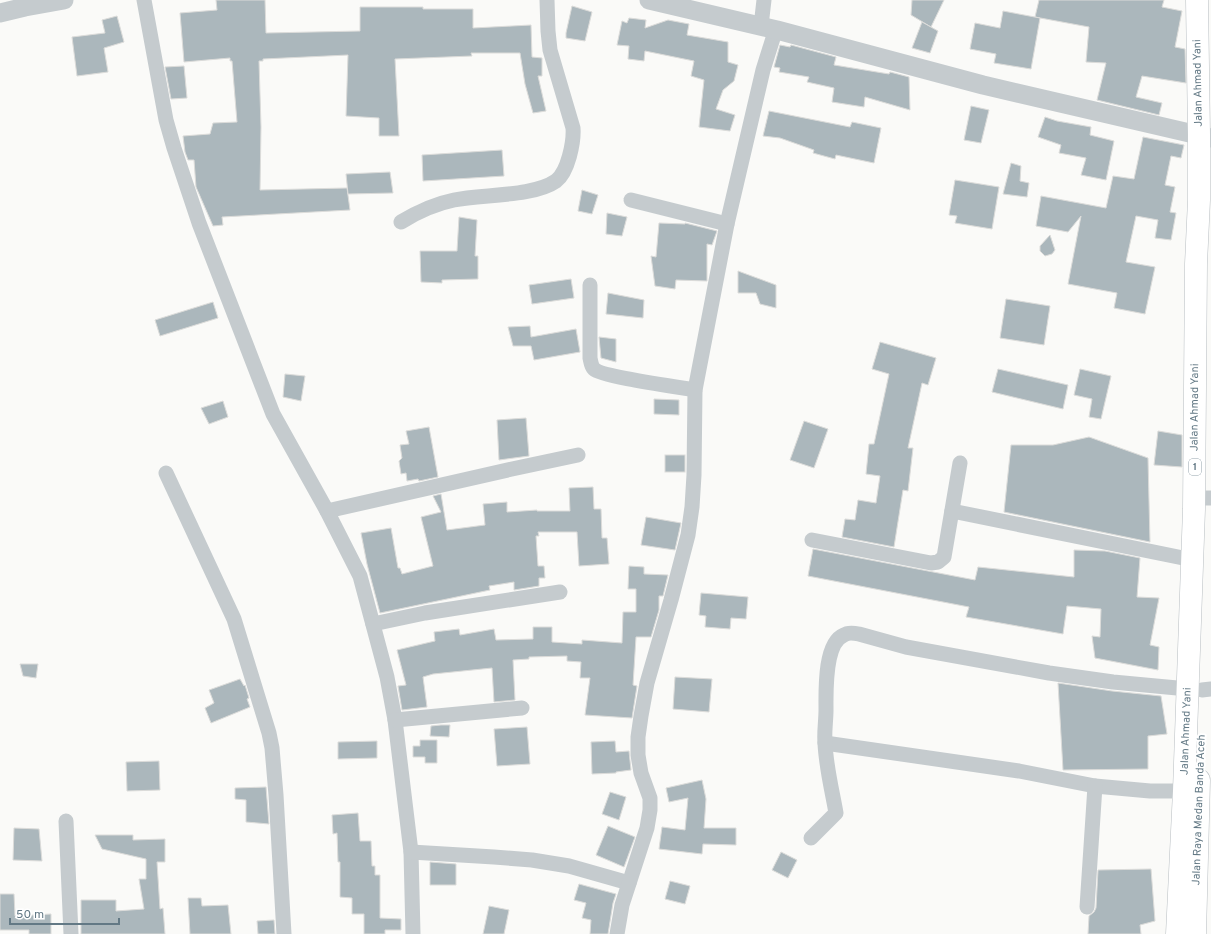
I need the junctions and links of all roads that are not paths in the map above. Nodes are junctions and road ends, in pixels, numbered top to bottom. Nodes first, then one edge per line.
1 (64, 0) edge
2 (144, 0) edge
3 (547, 0) edge
4 (649, 0) edge
5 (764, 0) edge
6 (1197, 0) edge
7 (0, 13) edge
8 (769, 28) junction
9 (1205, 136) edge
10 (631, 200) dead end
11 (401, 222) dead end
12 (727, 224) junction
13 (590, 285) dead end
14 (1211, 301) edge
15 (695, 390) junction
16 (578, 455) dead end
17 (960, 463) dead end
18 (166, 474) dead end
19 (1209, 498) edge
20 (327, 511) junction
21 (952, 511) junction
22 (812, 540) dead end
23 (1193, 560) junction
24 (560, 592) dead end
25 (373, 624) junction
26 (1200, 689) edge
27 (522, 708) dead end
28 (395, 720) junction
29 (825, 743) junction
30 (1095, 786) junction
31 (1192, 790) junction
32 (66, 821) dead end
33 (811, 838) dead end
34 (411, 852) junction
35 (630, 883) junction
36 (1087, 908) dead end
37 (71, 934) edge
38 (284, 934) edge
39 (413, 934) edge
40 (617, 934) edge
41 (1178, 934) edge
42 (1195, 934) edge

1 - 7 street
2 - 20 street
3 - 11 street
4 - 8 street
5 - 8 street
6 - 9 main road, Jalan Ahmad Yani / 1
8 - 9 street
8 - 12 street
9 - 23 main road, Jalan Ahmad Yani / 1
10 - 12 street
12 - 15 street
13 - 15 street
14 - 19 main road, 1
15 - 35 street
16 - 20 street
17 - 21 street
18 - 38 street
19 - 26 main road, 1
20 - 25 street
21 - 22 street
21 - 23 street
23 - 26 main road, Jalan Ahmad Yani / 1
24 - 25 street
25 - 28 street
26 - 29 street
26 - 31 main road, Jalan Ahmad Yani / 1
27 - 28 street
28 - 34 street
29 - 30 street
29 - 33 street
30 - 31 street
30 - 36 street
31 - 41 main road, Jalan Ahmad Yani / 1
31 - 42 main road, Jalan Raya Medan Banda Aceh / 1
32 - 37 street
34 - 35 street
34 - 39 street
35 - 40 street

